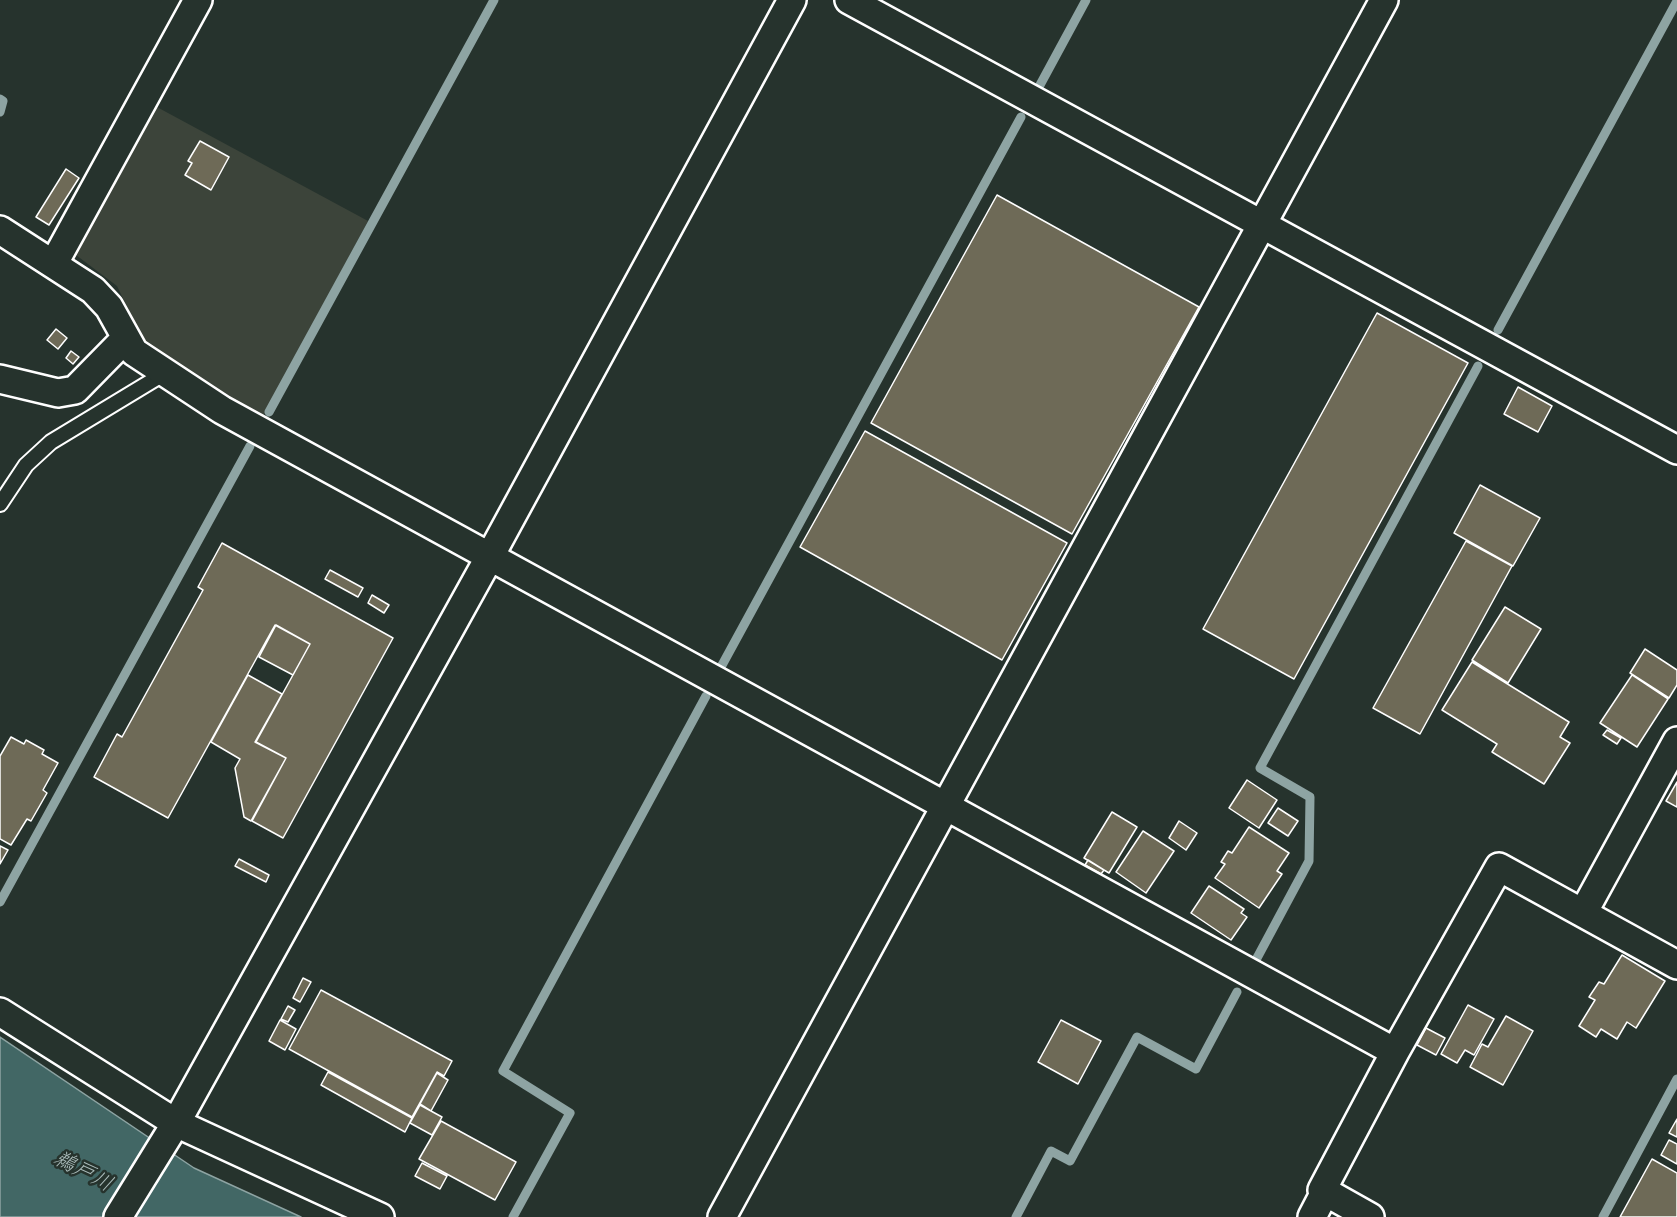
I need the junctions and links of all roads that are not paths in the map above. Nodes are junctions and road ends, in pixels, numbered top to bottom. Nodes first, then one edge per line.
1 (198, 0) edge
2 (792, 0) edge
3 (849, 0) edge
4 (1384, 0) edge
5 (1262, 225) junction
6 (0, 230) edge
7 (54, 263) junction
8 (126, 338) junction
9 (165, 373) junction
10 (0, 379) edge
11 (1677, 450) edge
12 (0, 504) edge
13 (489, 558) junction
14 (1677, 741) edge
15 (945, 807) junction
16 (1583, 913) junction
17 (1677, 965) edge
18 (0, 1012) edge
19 (1395, 1052) junction
20 (173, 1128) junction
21 (1325, 1192) junction
22 (118, 1217) edge
23 (380, 1217) edge
24 (722, 1217) edge
25 (1312, 1217) edge
26 (1370, 1217) edge

1 - 7 street
2 - 13 street
3 - 5 street
4 - 5 street
5 - 11 street
5 - 15 street
6 - 7 street
7 - 8 street
8 - 9 street
8 - 10 street
9 - 12 lane
9 - 13 street
13 - 15 street
13 - 20 street
14 - 16 street
15 - 19 street
15 - 24 street
16 - 17 street
16 - 19 street
18 - 20 street
19 - 21 street
20 - 22 street
20 - 23 street
21 - 25 street
21 - 26 street

